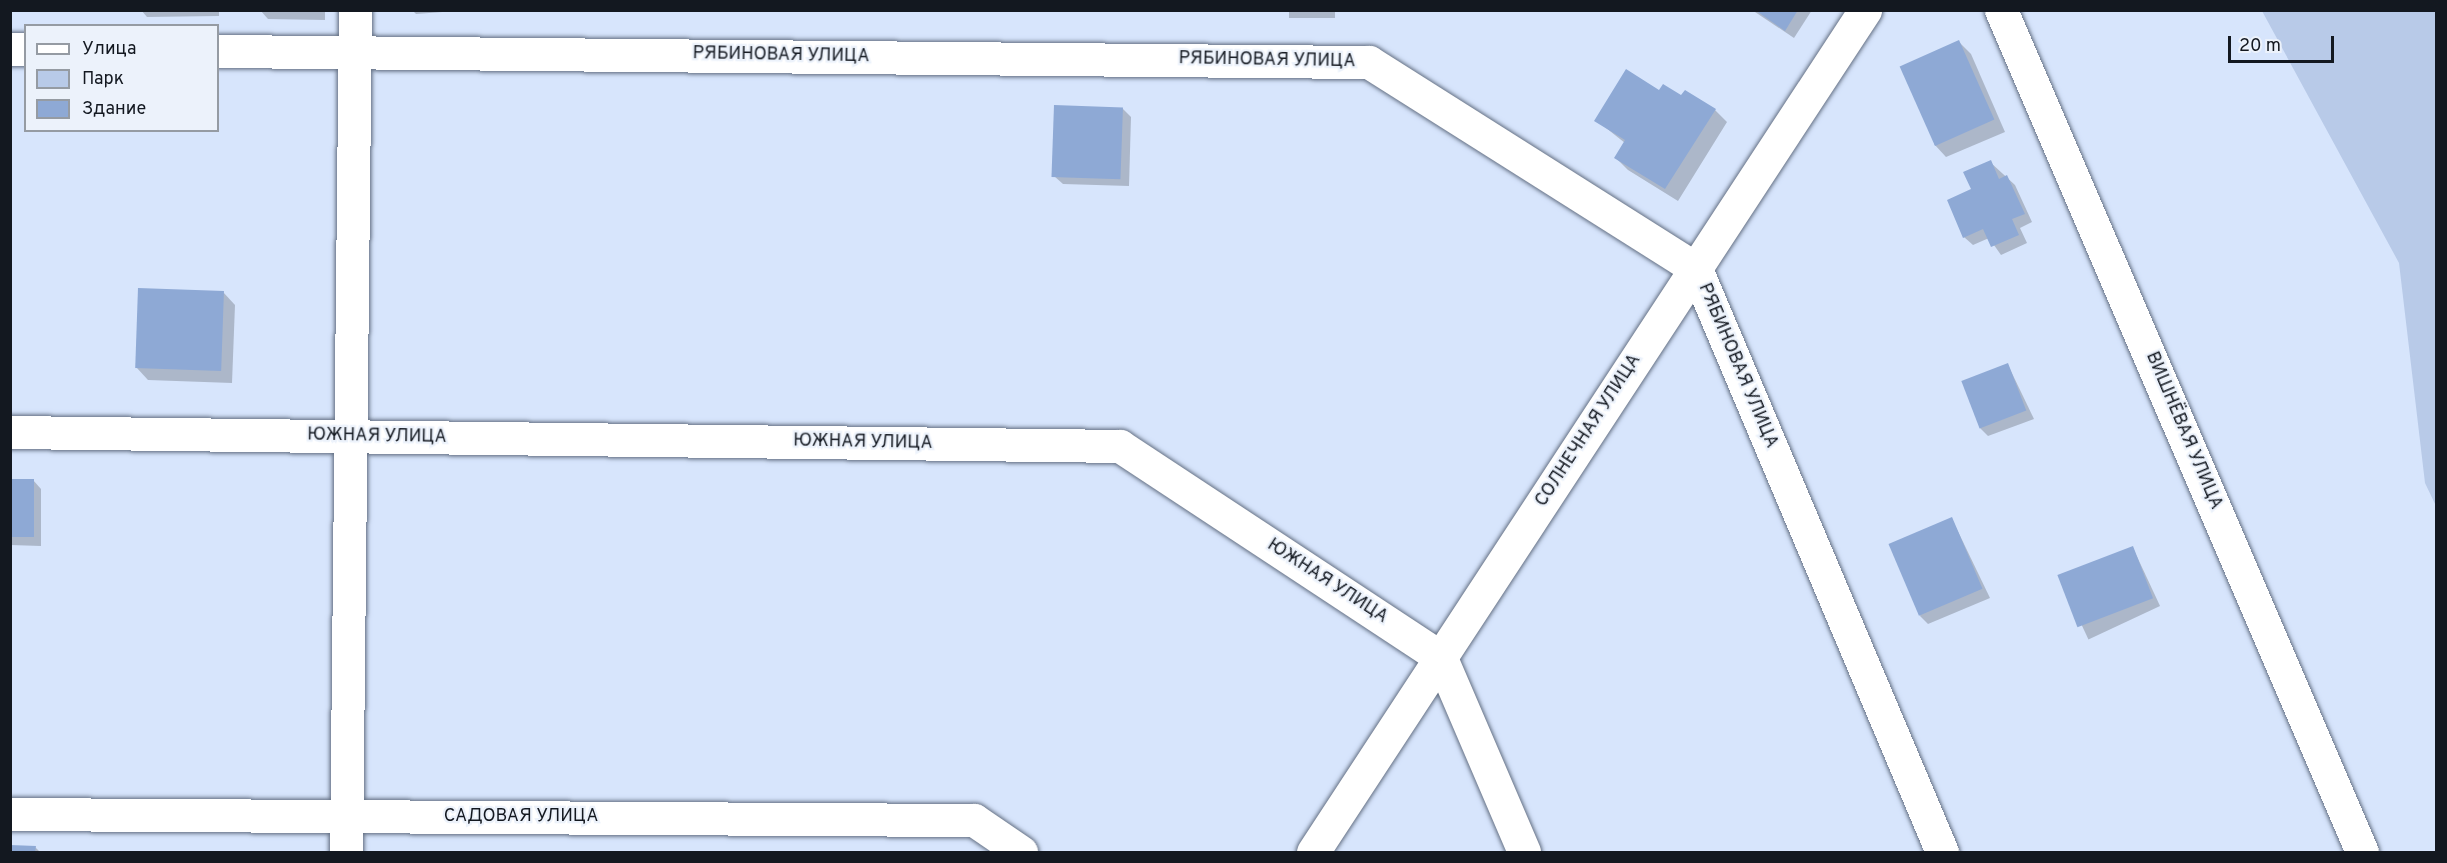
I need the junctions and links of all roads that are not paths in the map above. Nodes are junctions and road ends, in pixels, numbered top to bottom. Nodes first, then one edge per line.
1 (355, 10) edge
2 (1865, 10) edge
3 (2001, 10) edge
4 (219, 51) edge
5 (355, 52) junction
6 (1695, 269) junction
7 (10, 432) edge
8 (350, 436) junction
9 (1441, 658) junction
10 (10, 814) edge
11 (346, 816) junction
12 (346, 852) edge
13 (1021, 852) edge
14 (1313, 852) edge
15 (1524, 852) edge
16 (1942, 852) edge
17 (2362, 852) edge

1 - 5 street
2 - 6 street, СОЛНЕЧНАЯ УЛИЦА
3 - 17 street, ВИШНЁВАЯ УЛИЦА
4 - 5 street, РЯБИНОВАЯ УЛИЦА
5 - 6 street, РЯБИНОВАЯ УЛИЦА
5 - 8 street
6 - 9 street, СОЛНЕЧНАЯ УЛИЦА
6 - 16 street, РЯБИНОВАЯ УЛИЦА
7 - 8 street, ЮЖНАЯ УЛИЦА
8 - 9 street, ЮЖНАЯ УЛИЦА
8 - 11 street
9 - 14 street, СОЛНЕЧНАЯ УЛИЦА
9 - 15 street
10 - 11 street, САДОВАЯ УЛИЦА
11 - 12 street
11 - 13 street, САДОВАЯ УЛИЦА

